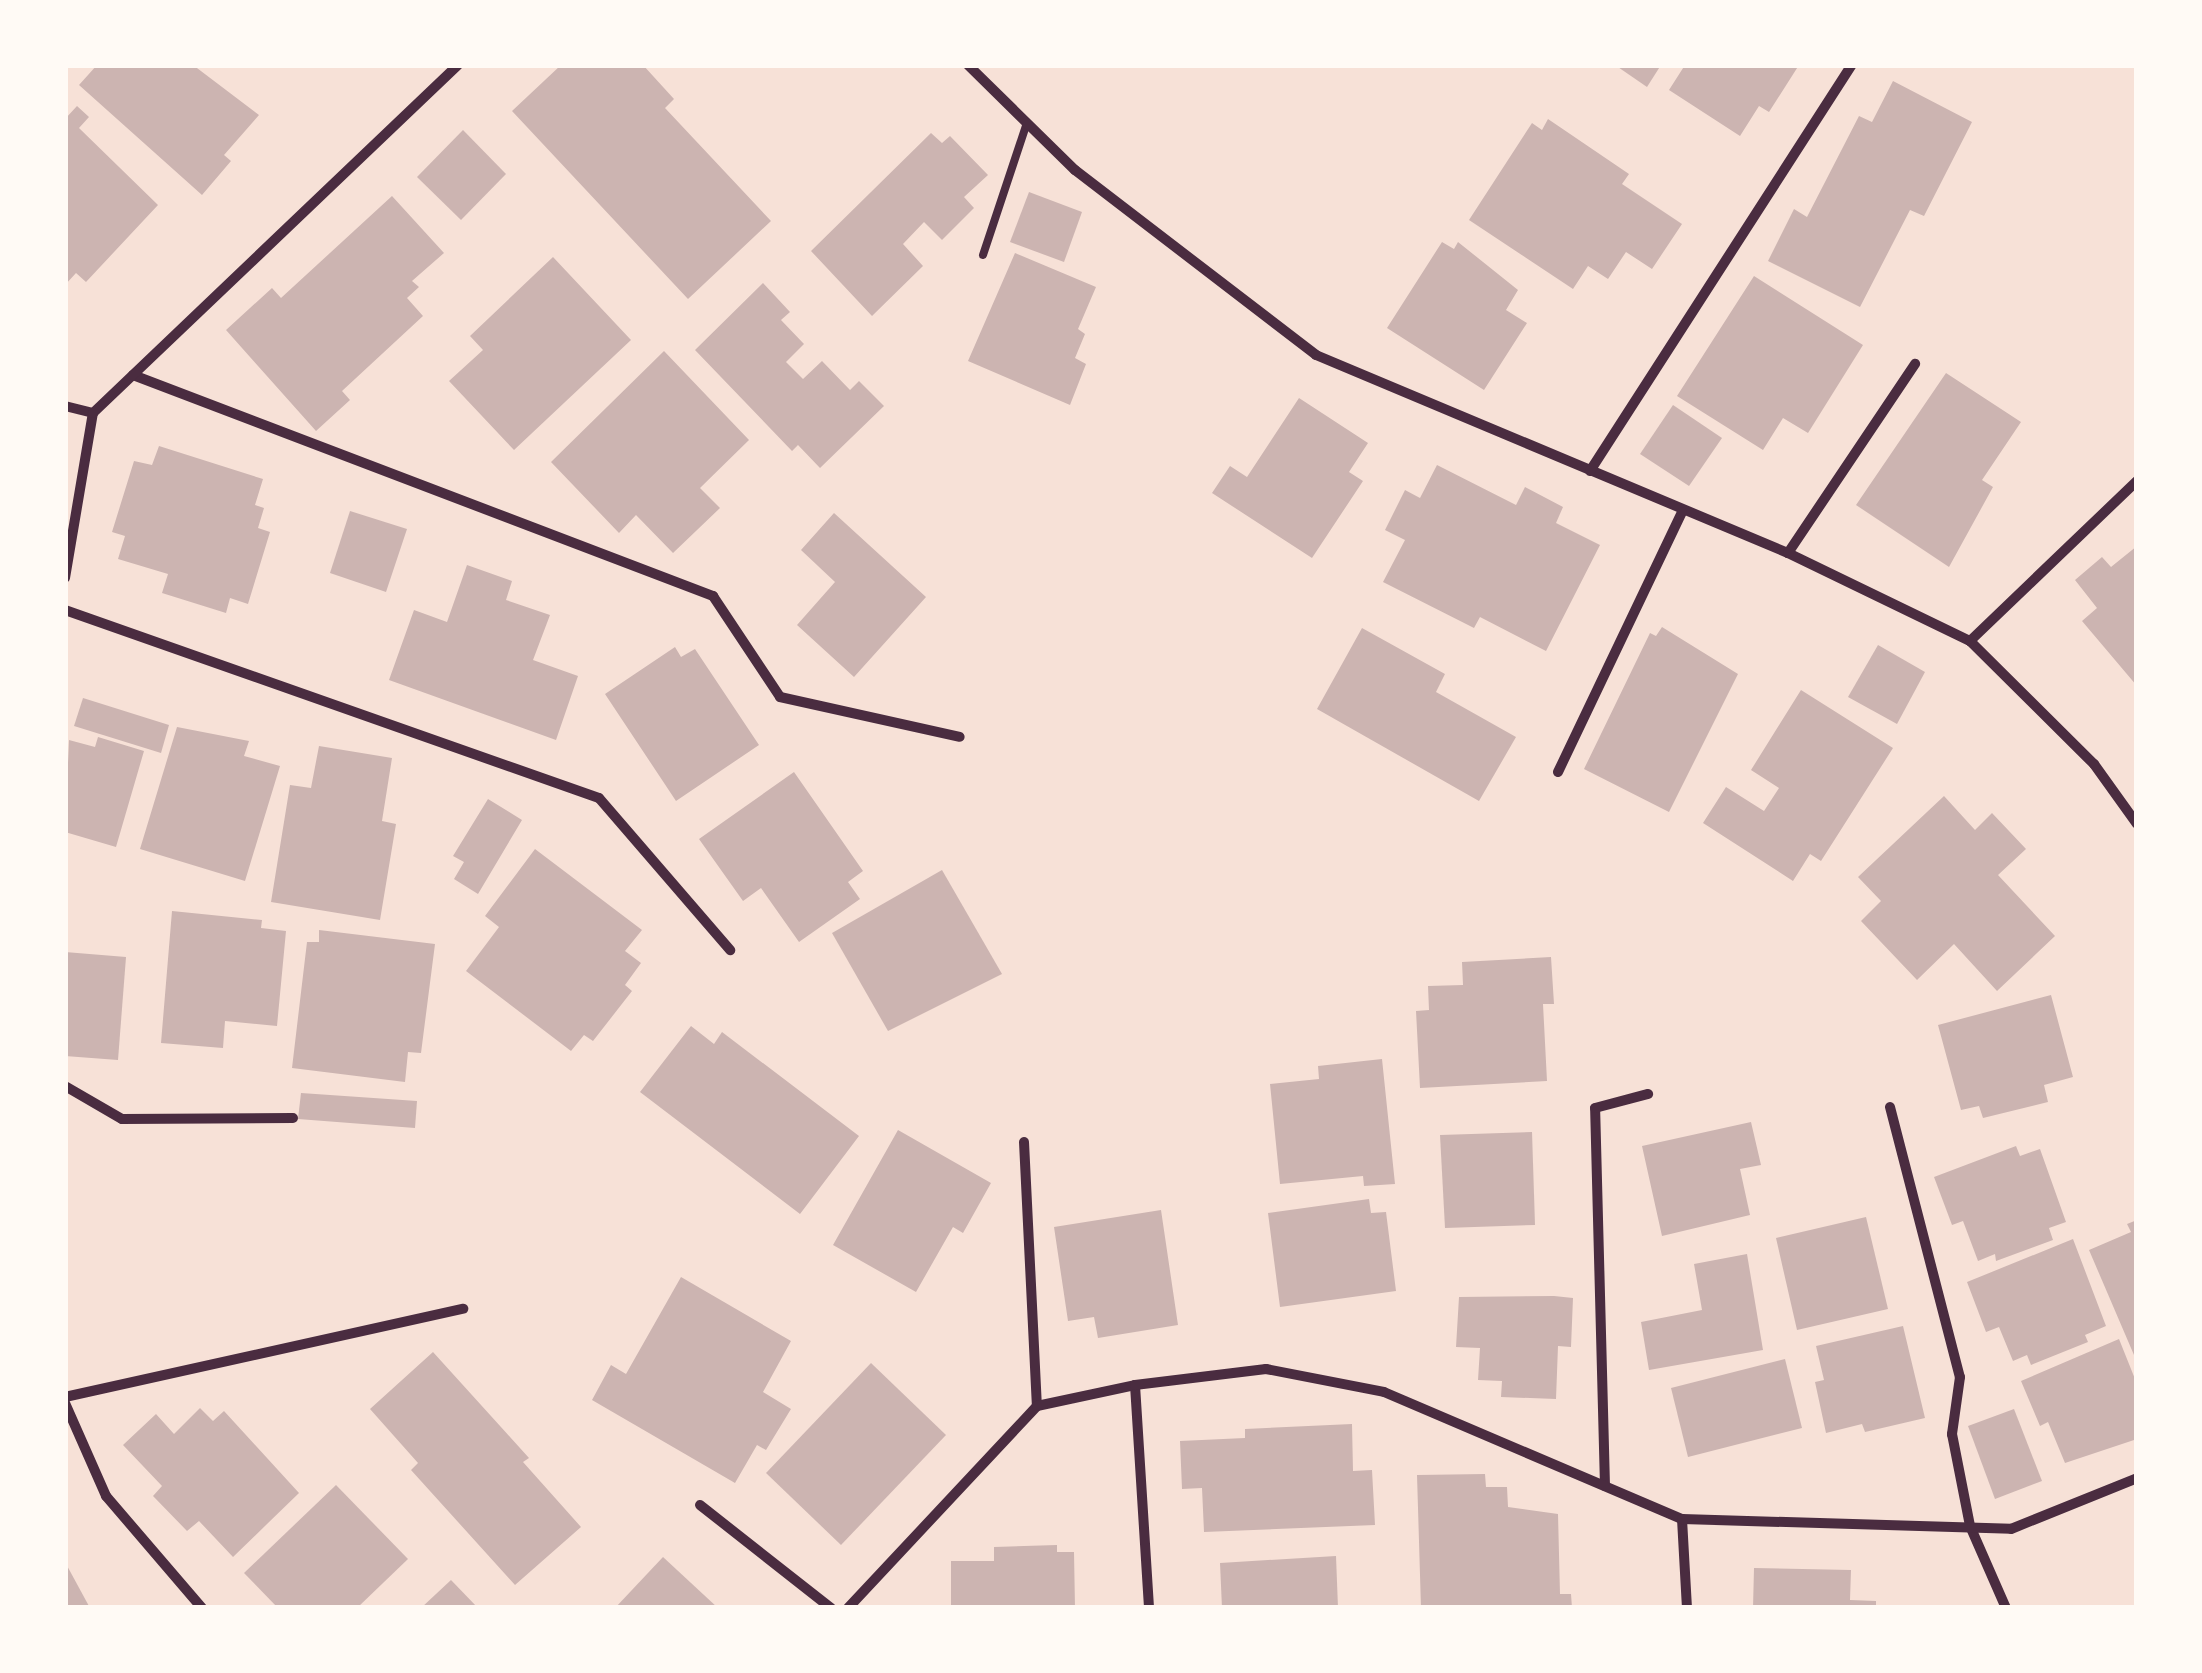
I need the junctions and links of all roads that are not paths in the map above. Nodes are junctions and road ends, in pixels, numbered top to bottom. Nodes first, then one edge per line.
1 (458, 65) edge
2 (968, 65) edge
3 (1852, 65) edge
4 (1026, 123) junction
5 (982, 255) dead end
6 (1915, 364) dead end
7 (133, 375) junction
8 (65, 406) edge
9 (93, 413) junction
10 (1590, 471) junction
11 (2137, 481) edge
12 (1682, 512) junction
13 (1788, 553) junction
14 (65, 578) edge
15 (65, 610) edge
16 (1970, 641) junction
17 (960, 737) dead end
18 (1558, 772) dead end
19 (2137, 824) edge
20 (730, 950) dead end
21 (65, 1086) edge
22 (1648, 1094) dead end
23 (1890, 1106) dead end
24 (293, 1118) dead end
25 (1024, 1142) dead end
26 (463, 1308) dead end
27 (1135, 1385) junction
28 (65, 1400) edge
29 (1037, 1406) junction
30 (2137, 1478) edge
31 (1605, 1486) junction
32 (700, 1505) dead end
33 (1682, 1519) junction
34 (1970, 1526) junction
35 (202, 1608) edge
36 (832, 1608) edge
37 (848, 1608) edge
38 (1149, 1608) edge
39 (1687, 1608) edge
40 (2006, 1608) edge

1 - 7 street
2 - 4 street
3 - 10 street
4 - 5 lane
4 - 10 street
6 - 13 street
7 - 9 street
7 - 17 street
8 - 9 street
9 - 14 street
10 - 12 street
11 - 16 street
12 - 13 street
12 - 18 street
13 - 16 street
15 - 20 street
16 - 19 street
21 - 24 street
22 - 31 street
23 - 34 street
25 - 29 street
26 - 28 street
27 - 29 street
27 - 31 street
27 - 38 street
28 - 35 street
29 - 37 street
30 - 34 street
31 - 33 street
32 - 36 street
33 - 34 street
33 - 39 street
34 - 40 street

